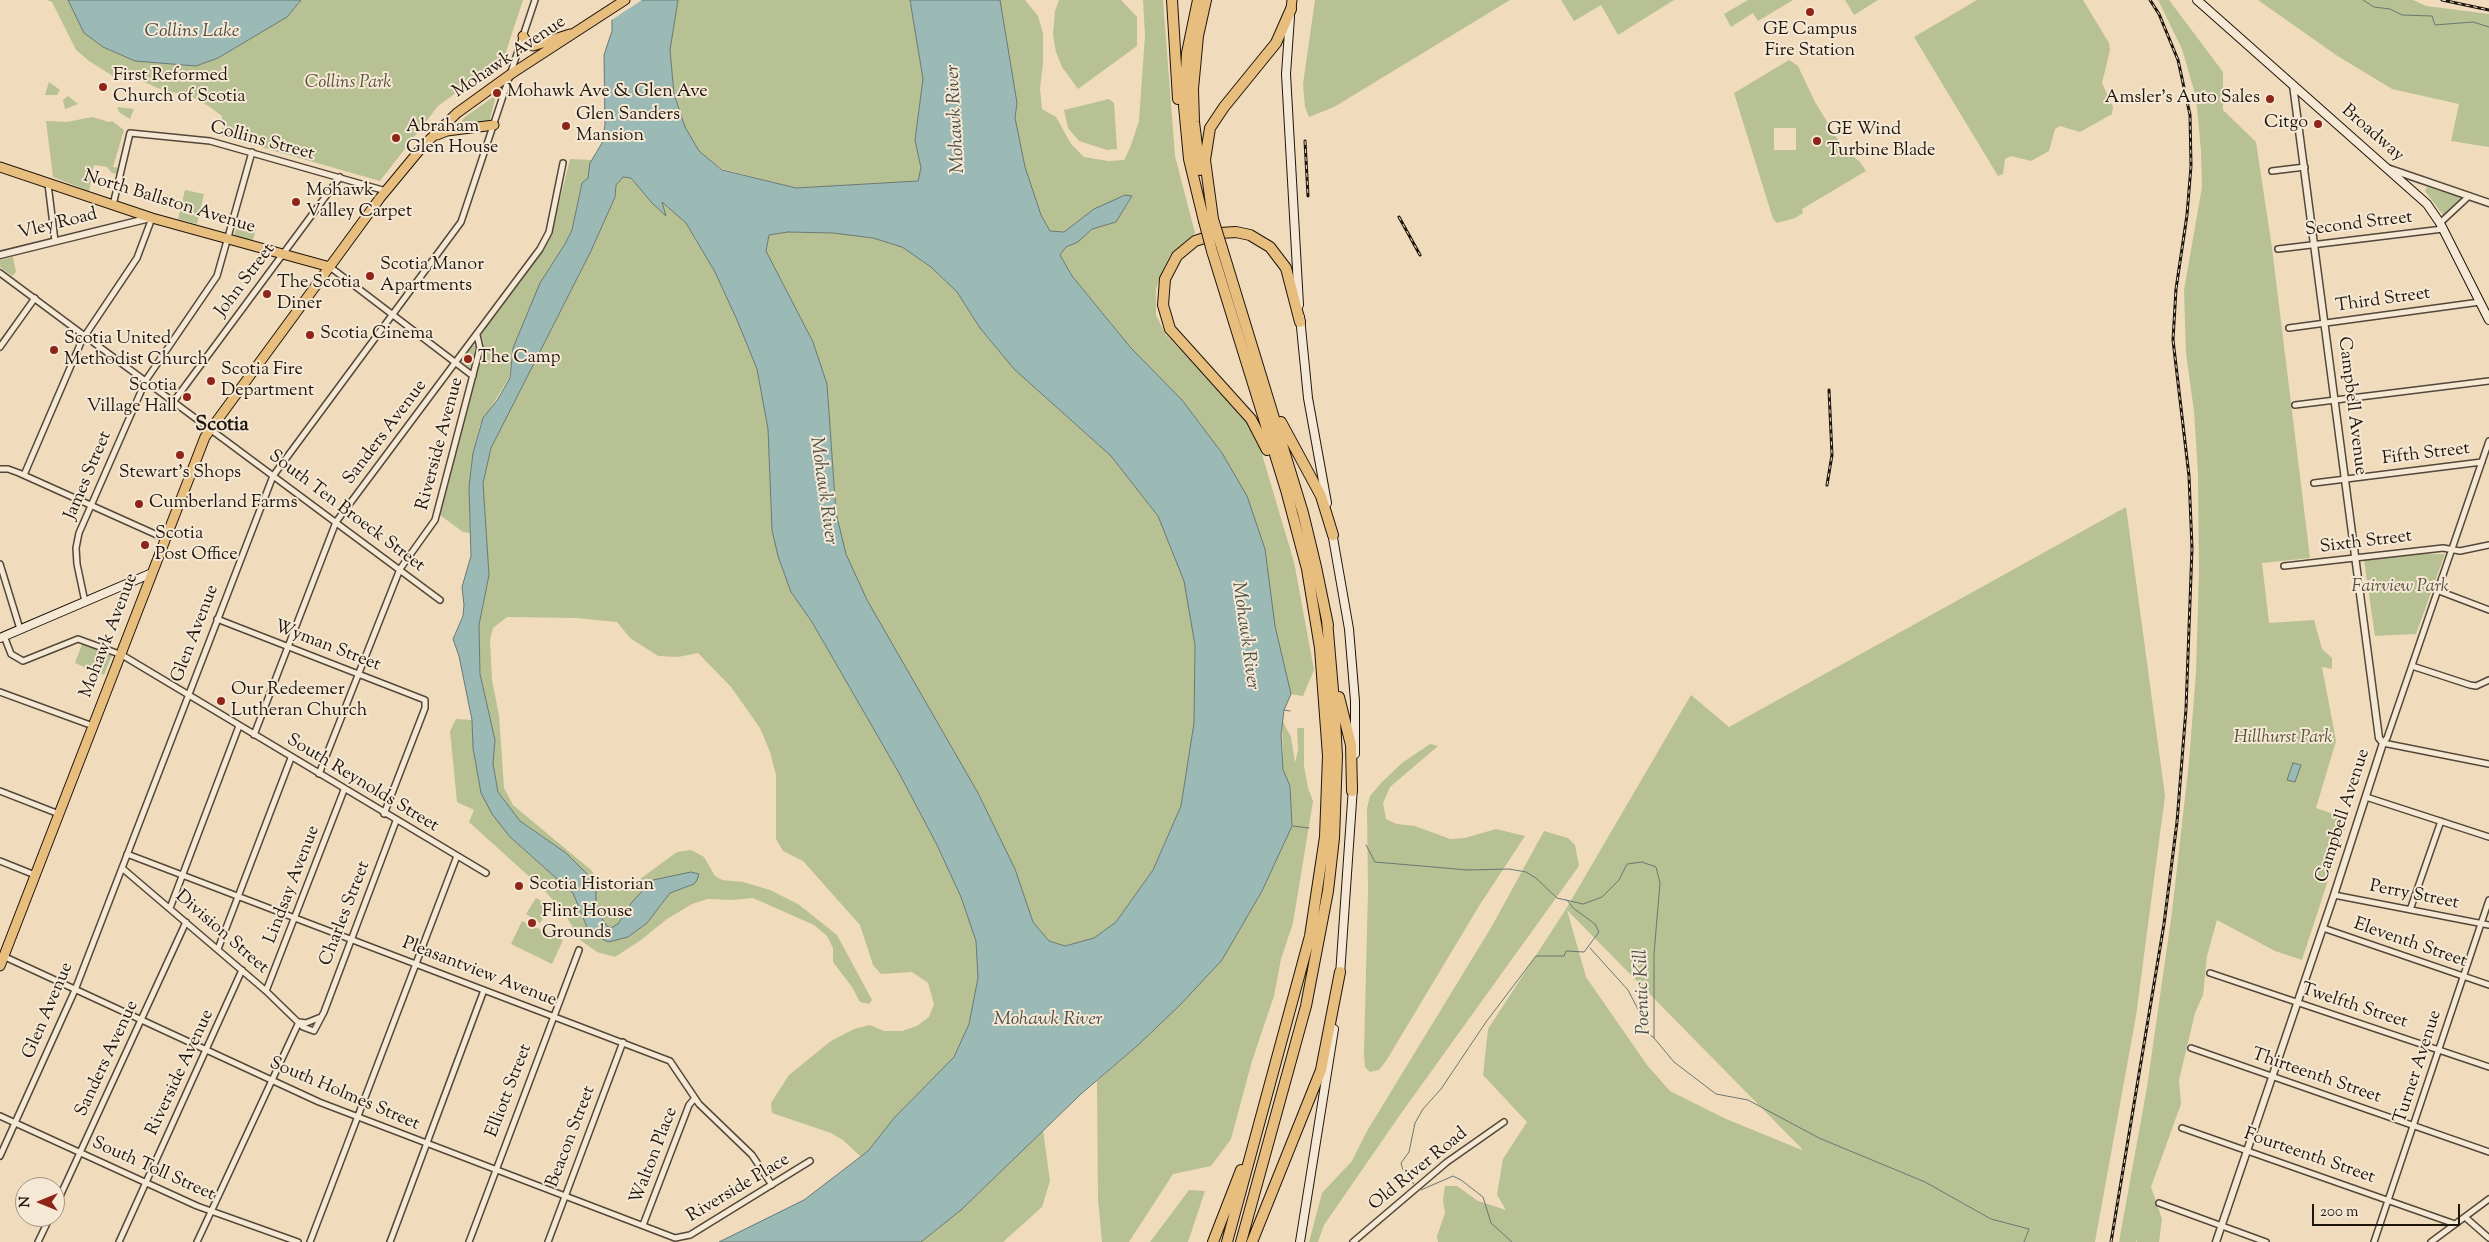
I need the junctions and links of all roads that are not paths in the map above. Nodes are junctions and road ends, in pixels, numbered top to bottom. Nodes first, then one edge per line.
1 (535, 0) edge
2 (626, 0) edge
3 (1172, 0) edge
4 (1198, 0) edge
5 (1206, 0) edge
6 (2197, 0) edge
7 (1292, 4) edge
8 (575, 34) junction
9 (524, 36) junction
10 (511, 74) junction
11 (2293, 85) junction
12 (494, 125) junction
13 (432, 137) junction
14 (252, 152) junction
15 (562, 163) dead end
16 (0, 167) edge
17 (2305, 167) junction
18 (2390, 169) junction
19 (11, 171) junction
20 (2272, 171) dead end
21 (0, 174) edge
22 (340, 177) junction
23 (48, 184) junction
24 (386, 191) junction
25 (1196, 195) junction
26 (2469, 196) junction
27 (2489, 203) edge
28 (113, 205) junction
29 (152, 218) junction
30 (1208, 220) junction
31 (2442, 226) junction
32 (228, 238) junction
33 (55, 240) junction
34 (2316, 244) junction
35 (2278, 249) dead end
36 (1217, 250) junction
37 (283, 254) junction
38 (0, 255) edge
39 (330, 267) junction
40 (0, 273) edge
41 (35, 298) junction
42 (2480, 302) junction
43 (393, 315) junction
44 (2489, 320) edge
45 (1300, 322) junction
46 (2325, 323) junction
47 (2289, 328) dead end
48 (477, 335) junction
49 (84, 336) junction
50 (1252, 346) junction
51 (0, 347) edge
52 (456, 362) junction
53 (473, 376) junction
54 (146, 380) junction
55 (2489, 381) edge
56 (174, 401) junction
57 (2336, 401) junction
58 (2295, 405) dead end
59 (211, 428) junction
60 (2489, 441) edge
61 (2482, 462) junction
62 (0, 469) edge
63 (24, 475) junction
64 (273, 476) junction
65 (2345, 479) junction
66 (2314, 483) dead end
67 (90, 505) junction
68 (1293, 516) junction
69 (336, 522) junction
70 (1333, 535) junction
71 (166, 539) junction
72 (2489, 545) edge
73 (2452, 549) junction
74 (2357, 557) junction
75 (0, 564) edge
76 (2284, 566) dead end
77 (400, 569) junction
78 (152, 573) junction
79 (2439, 591) junction
80 (440, 600) dead end
81 (85, 602) junction
82 (2489, 610) edge
83 (217, 619) junction
84 (1327, 620) junction
85 (20, 629) junction
86 (2, 637) edge
87 (288, 646) junction
88 (122, 655) junction
89 (2412, 666) junction
90 (358, 673) junction
91 (2489, 680) edge
92 (0, 692) edge
93 (187, 695) junction
94 (93, 726) junction
95 (239, 726) junction
96 (254, 735) junction
97 (2383, 744) junction
98 (292, 758) junction
99 (2487, 762) edge
100 (319, 774) junction
101 (344, 790) junction
102 (0, 791) edge
103 (1352, 792) junction
104 (2366, 797) junction
105 (59, 814) junction
106 (384, 814) junction
107 (396, 821) junction
108 (2441, 821) junction
109 (2489, 837) edge
110 (127, 854) junction
111 (457, 856) junction
112 (0, 861) edge
113 (122, 868) junction
114 (486, 873) dead end
115 (35, 875) junction
116 (183, 875) junction
117 (2334, 895) junction
118 (239, 896) junction
119 (2489, 900) edge
120 (170, 908) junction
121 (2410, 910) junction
122 (295, 918) junction
123 (186, 922) junction
124 (2481, 923) junction
125 (2489, 924) edge
126 (2323, 928) junction
127 (351, 939) junction
128 (218, 950) junction
129 (579, 950) dead end
130 (2, 956) edge
131 (415, 964) junction
132 (0, 966) edge
133 (242, 970) junction
134 (1340, 972) junction
135 (2210, 973) dead end
136 (2464, 977) junction
137 (2489, 985) edge
138 (75, 990) junction
139 (484, 990) junction
140 (266, 991) junction
141 (2298, 1004) junction
142 (553, 1016) junction
143 (321, 1017) junction
144 (141, 1020) junction
145 (299, 1022) junction
146 (623, 1042) junction
147 (2190, 1048) dead end
148 (206, 1050) junction
149 (2439, 1050) junction
150 (2489, 1067) edge
151 (2272, 1076) junction
152 (272, 1080) junction
153 (1269, 1091) junction
154 (695, 1098) junction
155 (0, 1116) edge
156 (357, 1117) junction
157 (1504, 1122) dead end
158 (15, 1123) junction
159 (2414, 1126) junction
160 (2182, 1128) dead end
161 (427, 1144) junction
162 (2246, 1150) junction
163 (80, 1152) junction
164 (2489, 1152) edge
165 (0, 1156) edge
166 (810, 1161) dead end
167 (496, 1170) junction
168 (146, 1183) junction
169 (65, 1185) edge
170 (772, 1185) junction
171 (565, 1196) junction
172 (2388, 1199) junction
173 (2489, 1199) edge
174 (2159, 1203) dead end
175 (211, 1212) junction
176 (2465, 1217) junction
177 (2455, 1224) junction
178 (643, 1226) junction
179 (45, 1227) edge
180 (2221, 1227) junction
181 (682, 1238) joint
182 (2489, 1238) edge
183 (38, 1242) edge
184 (119, 1242) edge
185 (197, 1242) edge
186 (298, 1242) edge
187 (310, 1242) edge
188 (390, 1242) edge
189 (469, 1242) edge
190 (548, 1242) edge
191 (1213, 1242) edge
192 (1227, 1242) edge
193 (1241, 1242) edge
194 (1252, 1242) edge
195 (1300, 1242) edge
196 (1353, 1242) edge
197 (2216, 1242) edge
198 (2266, 1242) edge
199 (2374, 1242) edge
200 (2431, 1242) edge

1 - 9 street, Glen Avenue
2 - 8 main road, Mohawk Avenue
3 - 25 highway
4 - 25 highway
5 - 30 highway
6 - 11 main road, Broadway
7 - 30 highway
7 - 45 main road
8 - 9 main road
8 - 10 main road, Mohawk Avenue
9 - 10 street, Glen Avenue
10 - 12 street, Glen Avenue
10 - 13 main road, Mohawk Avenue
11 - 17 street, Campbell Avenue
11 - 18 main road, Broadway
12 - 13 main road
12 - 43 street, Glen Avenue
13 - 24 main road, Mohawk Avenue
14 - 22 street, Collins Street
14 - 28 street, Collins Street
14 - 32 street, James Street
15 - 48 street, Sanders Avenue
16 - 19 main road, North Ballston Avenue
17 - 20 street
17 - 34 street, Campbell Avenue
18 - 26 street
18 - 31 main road, Broadway
19 - 21 street
19 - 23 main road, North Ballston Avenue
22 - 24 street, Collins Street
22 - 37 street, John Street
23 - 28 main road, North Ballston Avenue
23 - 33 street
24 - 39 main road, Mohawk Avenue
25 - 30 highway
26 - 27 street
26 - 31 street
28 - 29 main road, North Ballston Avenue
29 - 32 main road, North Ballston Avenue
29 - 33 street, Vley Road
29 - 49 street
30 - 36 highway, bridge
31 - 34 street, Second Street
31 - 42 main road, Broadway
32 - 37 main road, North Ballston Avenue
32 - 54 street, James Street
33 - 38 street, Vley Road
34 - 35 street, Second Street
34 - 46 street, Campbell Avenue
36 - 50 highway
36 - 68 highway
37 - 39 main road, North Ballston Avenue
37 - 56 street, John Street
39 - 43 street
39 - 59 main road, Mohawk Avenue
40 - 41 street, South Ten Broeck Street
41 - 49 street, South Ten Broeck Street
41 - 51 street
42 - 44 main road, Broadway
42 - 46 street, Third Street
43 - 52 street
43 - 64 street, Glen Avenue
45 - 68 highway
45 - 70 main road
46 - 47 street, Third Street
46 - 57 street, Campbell Avenue
48 - 52 street, Sanders Avenue
48 - 53 street, Riverside Avenue
49 - 54 street, South Ten Broeck Street
49 - 63 street
50 - 70 highway
50 - 84 highway
52 - 53 street
52 - 69 street, Sanders Avenue
53 - 77 street, Riverside Avenue
54 - 56 street, South Ten Broeck Street
54 - 67 street, James Street
55 - 57 street
56 - 59 street, South Ten Broeck Street
57 - 58 street
57 - 65 street, Campbell Avenue
59 - 64 street, South Ten Broeck Street
59 - 71 main road, Mohawk Avenue
60 - 61 street
61 - 65 street, Fifth Street
61 - 73 street
62 - 63 street
63 - 67 street
64 - 69 street, South Ten Broeck Street
64 - 83 street, Glen Avenue
65 - 66 street, Fifth Street
65 - 74 street, Campbell Avenue
67 - 71 street
67 - 81 street, James Street
68 - 153 highway
69 - 77 street, South Ten Broeck Street
69 - 87 street, Sanders Avenue
70 - 103 main road
71 - 78 main road, Mohawk Avenue
72 - 73 street, Sixth Street
73 - 74 street, Sixth Street
73 - 79 street
74 - 76 street, Sixth Street
74 - 97 street, Campbell Avenue
75 - 85 street
77 - 80 street, South Ten Broeck Street
77 - 90 street, Riverside Avenue
78 - 81 main road
78 - 88 main road, Mohawk Avenue
79 - 82 street
79 - 89 street
81 - 85 main road
83 - 87 street, Wyman Street
83 - 93 street, Glen Avenue
84 - 103 highway
84 - 193 highway
85 - 86 main road
86 - 88 street, South Reynolds Street
87 - 90 street, Wyman Street
87 - 96 street, Sanders Avenue
88 - 93 street, South Reynolds Street
88 - 94 main road, Mohawk Avenue
89 - 91 street
89 - 97 street
90 - 100 street, Riverside Avenue
90 - 106 street, Wyman Street
92 - 94 street
93 - 95 street, South Reynolds Street
93 - 110 street, Glen Avenue
94 - 105 main road, Mohawk Avenue
95 - 96 street, South Reynolds Street
95 - 116 street
96 - 98 street, South Reynolds Street
97 - 99 street
97 - 104 street, Campbell Avenue
98 - 100 street, South Reynolds Street
98 - 118 street
100 - 101 street, South Reynolds Street
101 - 106 street, South Reynolds Street
101 - 122 street, Lindsay Avenue
102 - 105 street
103 - 134 main road
104 - 108 street
104 - 117 street, Campbell Avenue
105 - 115 main road, Mohawk Avenue
106 - 107 street, South Reynolds Street
107 - 111 street, South Reynolds Street
107 - 127 street, Charles Street
108 - 109 street
108 - 121 street
110 - 113 street, Glen Avenue
110 - 116 street, Pleasantview Avenue
111 - 114 street, South Reynolds Street
111 - 131 street
112 - 115 street
113 - 120 street, Division Street
113 - 138 street, Glen Avenue
115 - 130 main road, Mohawk Avenue
116 - 118 street, Pleasantview Avenue
116 - 120 street
117 - 121 street, Perry Street
117 - 126 street, Campbell Avenue
118 - 122 street, Pleasantview Avenue
118 - 128 street
119 - 124 street, Turner Avenue
120 - 123 street, Division Street
121 - 124 street, Perry Street
122 - 127 street, Pleasantview Avenue
122 - 140 street, Lindsay Avenue
123 - 128 street, Division Street
123 - 144 street, Sanders Avenue
124 - 125 street, Perry Street
124 - 136 street, Turner Avenue
126 - 136 street, Eleventh Street
126 - 141 street, Campbell Avenue
127 - 131 street, Pleasantview Avenue
127 - 143 street, Charles Street
128 - 133 street, Division Street
129 - 142 street, Elliott Street
130 - 132 main road, Mohawk Avenue
130 - 138 street, South Holmes Street
131 - 139 street, Pleasantview Avenue
131 - 156 street
133 - 140 street, Division Street
133 - 148 street, Riverside Avenue
134 - 194 highway
134 - 195 main road
135 - 141 street, Twelfth Street
136 - 137 street, Eleventh Street
136 - 149 street, Turner Avenue
138 - 144 street, South Holmes Street
138 - 158 street, Glen Avenue
139 - 142 street, Pleasantview Avenue
139 - 161 street
140 - 145 street, Division Street
141 - 149 street, Twelfth Street
141 - 151 street, Campbell Avenue
142 - 146 street, Pleasantview Avenue
142 - 167 street, Elliott Street
143 - 145 street
143 - 145 street
144 - 148 street, South Holmes Street
144 - 163 street, Sanders Avenue
145 - 152 street
146 - 154 street, Pleasantview Avenue
146 - 171 street, Beacon Street
147 - 151 street, Thirteenth Street
148 - 152 street, South Holmes Street
148 - 168 street, Riverside Avenue
149 - 150 street, Twelfth Street
149 - 159 street, Turner Avenue
151 - 159 street, Thirteenth Street
151 - 162 street, Campbell Avenue
152 - 156 street, South Holmes Street
152 - 175 street
153 - 191 highway
153 - 192 highway
154 - 170 street, Pleasantview Avenue
154 - 178 street, Walton Place
155 - 158 street, South Toll Street
156 - 161 street, South Holmes Street
156 - 187 street
157 - 196 street, Old River Road
158 - 163 street, South Toll Street
158 - 165 street, Glen Avenue
159 - 164 street, Thirteenth Street
159 - 172 street, Turner Avenue
160 - 162 street, Fourteenth Street
161 - 167 street, South Holmes Street
161 - 188 street
162 - 172 street, Fourteenth Street
162 - 180 street, Campbell Avenue
163 - 168 street, South Toll Street
163 - 169 street, Sanders Avenue
166 - 170 street, Riverside Place
167 - 171 street, South Holmes Street
167 - 189 street, Elliott Street
168 - 175 street, South Toll Street
168 - 184 street, Riverside Avenue
170 - 181 street, Riverside Place
171 - 178 street, South Holmes Street
171 - 190 street, Beacon Street
172 - 177 street, Fourteenth Street
172 - 199 street, Turner Avenue
173 - 176 street
174 - 180 street
175 - 185 street
175 - 186 street, South Toll Street
176 - 177 street
176 - 182 street
177 - 200 street
178 - 181 street, South Holmes Street
179 - 183 street
180 - 197 street, Campbell Avenue
180 - 198 street

